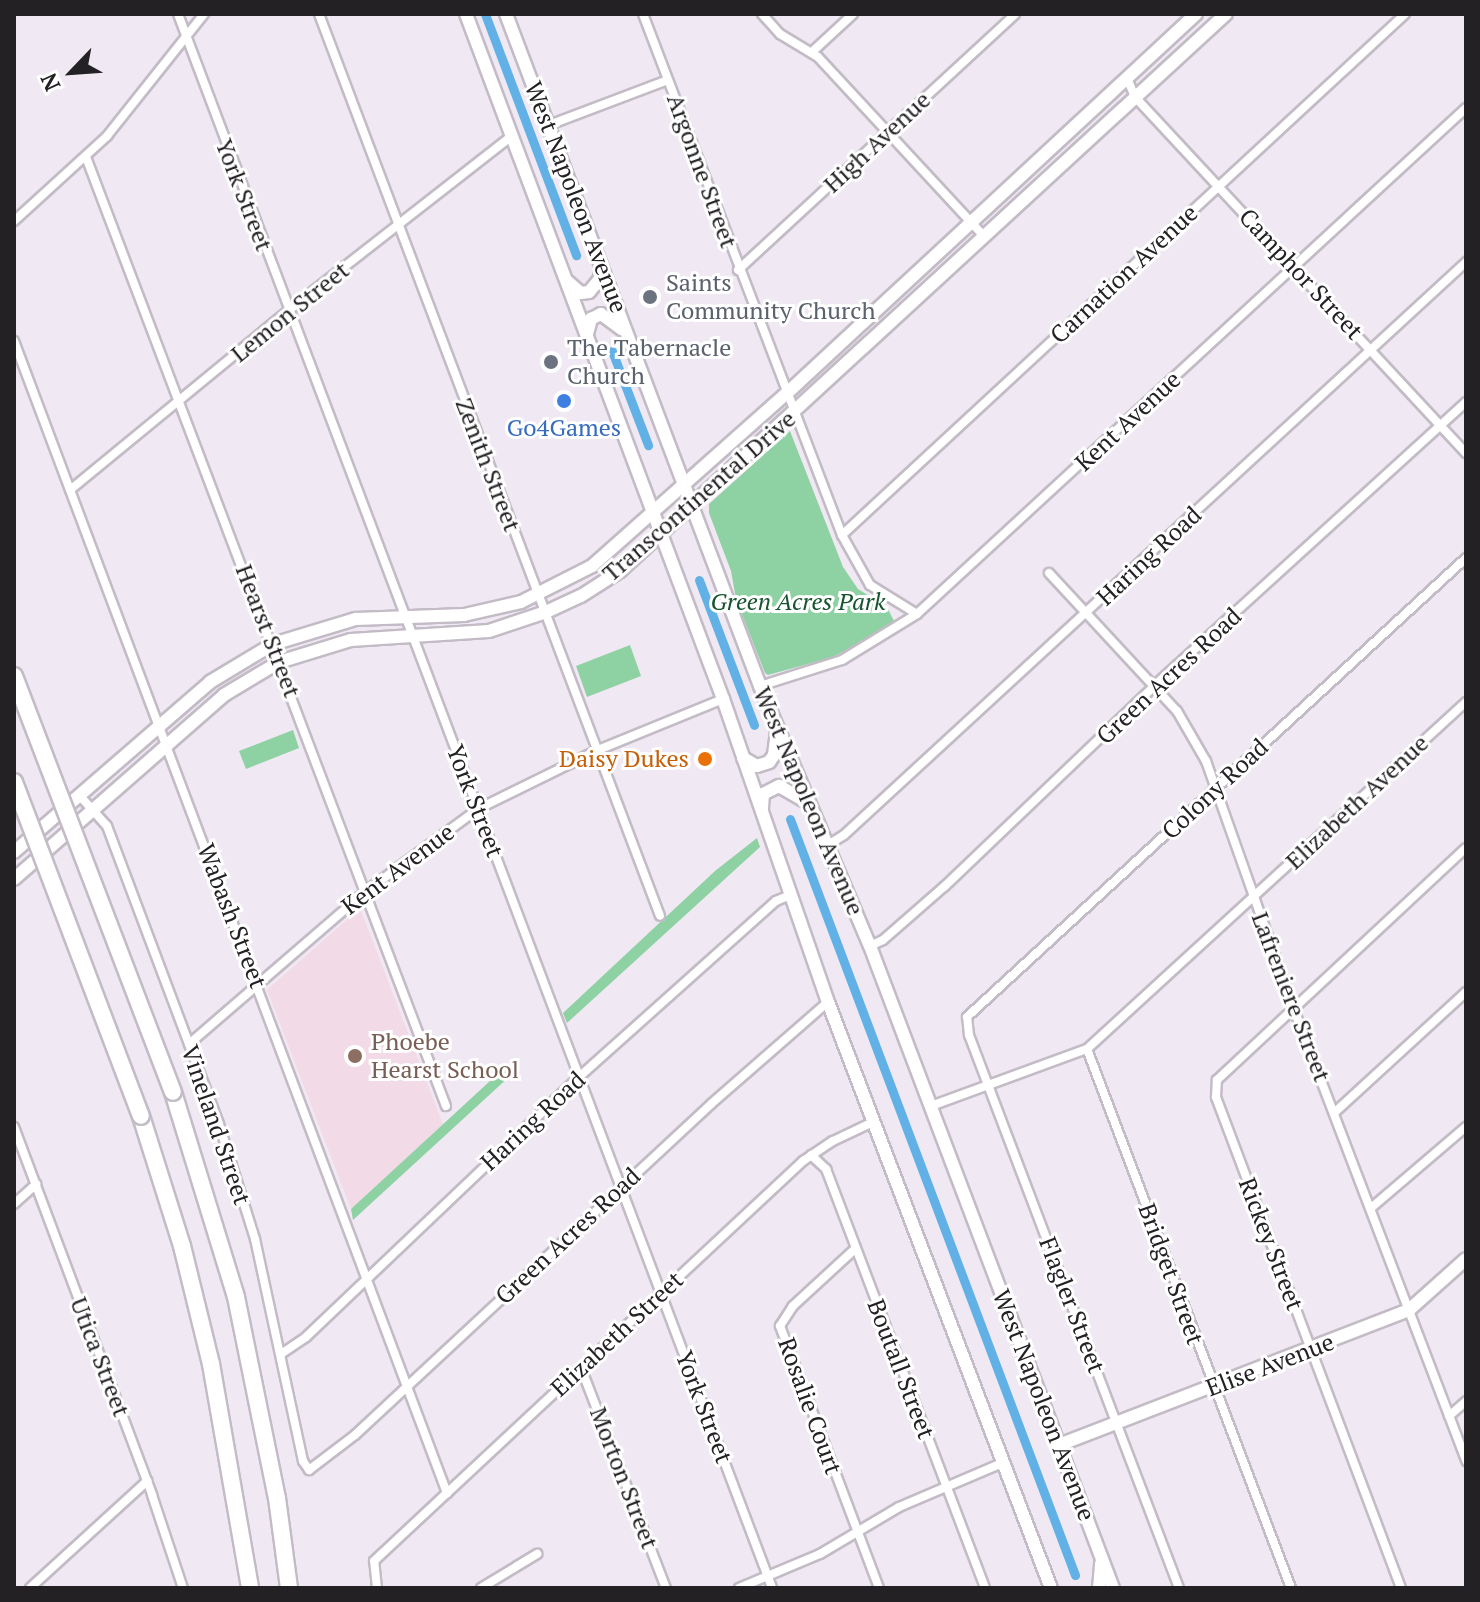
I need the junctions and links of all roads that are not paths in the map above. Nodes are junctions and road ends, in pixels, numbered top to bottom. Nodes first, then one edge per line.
1 (178, 14) edge
2 (204, 14) edge
3 (319, 14) edge
4 (466, 14) edge
5 (506, 14) edge
6 (643, 14) edge
7 (762, 14) edge
8 (853, 14) edge
9 (1015, 14) edge
10 (1196, 14) edge
11 (1226, 14) edge
12 (1405, 14) edge
13 (187, 38) junction
14 (812, 52) junction
15 (1127, 78) junction
16 (668, 80) junction
17 (1135, 97) junction
18 (1466, 108) edge
19 (549, 125) junction
20 (888, 132) junction
21 (512, 136) junction
22 (86, 157) junction
23 (1220, 186) junction
24 (14, 221) edge
25 (971, 221) junction
26 (398, 224) junction
27 (984, 236) junction
28 (1466, 262) edge
29 (601, 264) junction
30 (1295, 268) junction
31 (738, 270) junction
32 (565, 278) junction
33 (289, 310) junction
34 (586, 336) junction
35 (629, 337) junction
36 (14, 341) edge
37 (1372, 350) junction
38 (786, 394) junction
39 (1466, 402) edge
40 (181, 403) junction
41 (794, 413) junction
42 (1441, 426) junction
43 (1466, 453) edge
44 (685, 485) junction
45 (70, 490) junction
46 (692, 505) junction
47 (653, 514) junction
48 (661, 534) junction
49 (842, 535) junction
50 (1466, 558) edge
51 (1049, 573) dead end
52 (539, 594) junction
53 (546, 612) junction
54 (917, 614) junction
55 (1086, 614) junction
56 (405, 618) junction
57 (411, 636) junction
58 (273, 644) junction
59 (279, 662) junction
60 (14, 676) edge
61 (760, 686) junction
62 (1154, 686) junction
63 (723, 699) junction
64 (1466, 702) edge
65 (160, 726) junction
66 (777, 729) junction
67 (168, 745) junction
68 (598, 750) junction
69 (743, 758) junction
70 (14, 782) edge
71 (1216, 789) junction
72 (80, 796) junction
73 (810, 804) junction
74 (478, 809) junction
75 (92, 811) junction
76 (763, 814) junction
77 (828, 845) junction
78 (1466, 848) edge
79 (14, 852) edge
80 (14, 879) edge
81 (365, 892) junction
82 (790, 895) junction
83 (1253, 897) junction
84 (660, 916) dead end
85 (870, 946) junction
86 (257, 985) junction
87 (1466, 992) edge
88 (828, 1002) junction
89 (1293, 1007) junction
90 (966, 1021) joint
91 (189, 1044) junction
92 (1087, 1049) junction
93 (579, 1077) junction
94 (988, 1085) junction
95 (446, 1106) dead end
96 (931, 1106) junction
97 (1334, 1113) junction
98 (873, 1122) junction
99 (14, 1127) edge
100 (1466, 1127) edge
101 (811, 1155) junction
102 (36, 1184) junction
103 (620, 1188) junction
104 (14, 1204) edge
105 (1371, 1208) junction
106 (856, 1248) junction
107 (1466, 1259) edge
108 (367, 1276) junction
109 (661, 1294) junction
110 (1409, 1310) junction
111 (1311, 1350) junction
112 (281, 1354) junction
113 (581, 1368) junction
114 (408, 1385) junction
115 (1213, 1387) junction
116 (1466, 1401) edge
117 (1449, 1416) junction
118 (1117, 1422) junction
119 (1059, 1445) junction
120 (1466, 1461) edge
121 (1002, 1463) junction
122 (309, 1470) joint
123 (147, 1481) junction
124 (946, 1486) junction
125 (447, 1493) junction
126 (857, 1531) junction
127 (537, 1554) dead end
128 (1101, 1556) junction
129 (768, 1577) junction
130 (1051, 1587) edge
131 (30, 1588) edge
132 (183, 1588) edge
133 (250, 1588) edge
134 (289, 1588) edge
135 (377, 1588) edge
136 (481, 1588) edge
137 (666, 1588) edge
138 (739, 1588) edge
139 (772, 1588) edge
140 (879, 1588) edge
141 (985, 1588) edge
142 (1099, 1588) edge
143 (1113, 1588) edge
144 (1179, 1588) edge
145 (1291, 1588) edge
146 (1401, 1588) edge

1 - 13 street, York Street
2 - 13 street
3 - 26 street, Zenith Street
4 - 21 main road, West Napoleon Avenue
5 - 19 main road, West Napoleon Avenue
6 - 16 street, Argonne Street
7 - 14 street
8 - 14 street
9 - 20 street, High Avenue
10 - 15 main road, Transcontinental Drive
11 - 17 main road, Transcontinental Drive
12 - 23 street, Carnation Avenue
13 - 22 street
13 - 33 street, York Street
14 - 20 street
15 - 17 street
15 - 25 main road, Transcontinental Drive
16 - 19 street
16 - 31 street, Argonne Street
17 - 23 street, Camphor Street
17 - 27 main road, Transcontinental Drive
18 - 30 street, Kent Avenue
19 - 29 main road, West Napoleon Avenue
20 - 25 street
20 - 31 street, High Avenue
21 - 26 street, Lemon Street
21 - 32 main road, West Napoleon Avenue
22 - 24 street
22 - 40 street, Hearst Street
23 - 30 street, Camphor Street
23 - 49 street, Carnation Avenue
25 - 27 street
25 - 38 main road, Transcontinental Drive
26 - 33 street, Lemon Street
26 - 52 street, Zenith Street
27 - 41 main road, Transcontinental Drive
28 - 37 street, Haring Road
29 - 32 main road
29 - 35 main road, West Napoleon Avenue
30 - 37 street, Camphor Street
30 - 54 street, Kent Avenue
31 - 38 street, Argonne Street
32 - 34 main road, West Napoleon Avenue
33 - 40 street, Lemon Street
33 - 56 street, York Street
34 - 35 main road
34 - 47 main road, West Napoleon Avenue
35 - 44 main road, West Napoleon Avenue
36 - 45 street, Wabash Street
37 - 42 street, Camphor Street
37 - 55 street, Haring Road
38 - 41 street, Argonne Street
38 - 44 main road, Transcontinental Drive
39 - 42 street, Green Acres Road
40 - 45 street, Lemon Street
40 - 58 street, Hearst Street
41 - 46 main road, Transcontinental Drive
41 - 49 street, Argonne Street
42 - 43 street, Camphor Street
42 - 62 street, Green Acres Road
44 - 46 main road, West Napoleon Avenue
44 - 47 main road, Transcontinental Drive
45 - 65 street, Wabash Street
46 - 48 main road, Transcontinental Drive
46 - 61 main road, West Napoleon Avenue
47 - 48 main road, West Napoleon Avenue
47 - 52 main road, Transcontinental Drive
48 - 53 main road, Transcontinental Drive
48 - 63 main road, West Napoleon Avenue
49 - 54 street, Argonne Street
50 - 71 street, Colony Road
51 - 55 street, Lafreniere Street
52 - 53 street, Zenith Street
52 - 56 main road, Transcontinental Drive
53 - 57 main road, Transcontinental Drive
53 - 68 street, Zenith Street
54 - 61 street, Kent Avenue
55 - 62 street, Lafreniere Street
55 - 77 street, Haring Road
56 - 57 street, York Street
56 - 58 main road, Transcontinental Drive
57 - 59 main road, Transcontinental Drive
57 - 74 street, York Street
58 - 59 street, Hearst Street
58 - 65 main road, Transcontinental Drive
59 - 67 main road, Transcontinental Drive
59 - 81 street, Hearst Street
60 - 134 highway, bridge
61 - 66 main road, West Napoleon Avenue
62 - 71 street, Lafreniere Street
62 - 85 street, Green Acres Road
63 - 68 street, Kent Avenue
63 - 69 main road, West Napoleon Avenue
64 - 83 street, Elizabeth Avenue
65 - 67 street, Wabash Street
65 - 72 main road, Transcontinental Drive
66 - 69 main road
66 - 73 main road, West Napoleon Avenue
67 - 75 main road, Transcontinental Drive
67 - 86 street, Wabash Street
68 - 74 street, Kent Avenue
68 - 84 street, Zenith Street
69 - 76 main road, West Napoleon Avenue
70 - 133 highway, bridge
71 - 83 street, Lafreniere Street
71 - 90 street, Colony Road
72 - 75 street, Vineland Street
72 - 79 main road, Transcontinental Drive
73 - 76 main road
73 - 77 main road, West Napoleon Avenue
74 - 81 street, Kent Avenue
74 - 93 street, York Street
75 - 80 main road, Transcontinental Drive
75 - 91 street, Vineland Street
76 - 82 main road, West Napoleon Avenue
77 - 85 main road, West Napoleon Avenue
78 - 89 street
81 - 86 street, Kent Avenue
81 - 95 street, Hearst Street
82 - 88 main road, West Napoleon Avenue
82 - 93 street, Haring Road
83 - 89 street, Lafreniere Street
83 - 92 street, Elizabeth Avenue
85 - 96 main road, West Napoleon Avenue
86 - 91 street, Kent Avenue
86 - 108 street, Wabash Street
87 - 97 street
88 - 98 main road, West Napoleon Avenue
88 - 103 street, Green Acres Road
89 - 97 street, Lafreniere Street
89 - 111 street, Rickey Street
90 - 94 street, Flagler Street
91 - 112 street, Vineland Street
92 - 94 street, Elizabeth Avenue
92 - 115 street, Bridget Street
93 - 103 street, York Street
93 - 108 street, Haring Road
94 - 96 street, Elizabeth Avenue
94 - 118 street, Flagler Street
96 - 119 main road, West Napoleon Avenue
97 - 105 street, Lafreniere Street
98 - 101 street, Elizabeth Street
98 - 121 main road, West Napoleon Avenue
99 - 102 street, Utica Street
100 - 105 street
101 - 106 street, Boutall Street
101 - 109 street, Elizabeth Street
102 - 104 street
102 - 123 street, Utica Street
103 - 109 street, York Street
103 - 114 street, Green Acres Road
105 - 110 street, Lafreniere Street
106 - 124 street, Boutall Street
106 - 126 street, Rosalie Court
107 - 110 main road, Elise Avenue
108 - 112 street, Haring Road
108 - 114 street, Wabash Street
109 - 113 street, Elizabeth Street
109 - 129 street, York Street
110 - 111 main road, Elise Avenue
110 - 117 street, Lafreniere Street
111 - 115 main road, Elise Avenue
111 - 146 street, Rickey Street
112 - 122 street, Vineland Street
113 - 125 street, Elizabeth Street
113 - 137 street, Morton Street
114 - 122 street, Green Acres Road
114 - 125 street, Wabash Street
115 - 118 main road, Elise Avenue
115 - 145 street, Bridget Street
116 - 117 street
117 - 120 street, Lafreniere Street
118 - 119 main road, Elise Avenue
118 - 144 street, Flagler Street
119 - 128 main road, West Napoleon Avenue
121 - 124 street
121 - 130 main road, West Napoleon Avenue
123 - 131 street
123 - 132 street, Utica Street
124 - 126 street
124 - 141 street, Boutall Street
125 - 135 street, Elizabeth Street
126 - 129 street
126 - 140 street, Rosalie Court
127 - 136 street
128 - 142 main road
128 - 143 main road, West Napoleon Avenue
129 - 138 street
129 - 139 street, York Street

